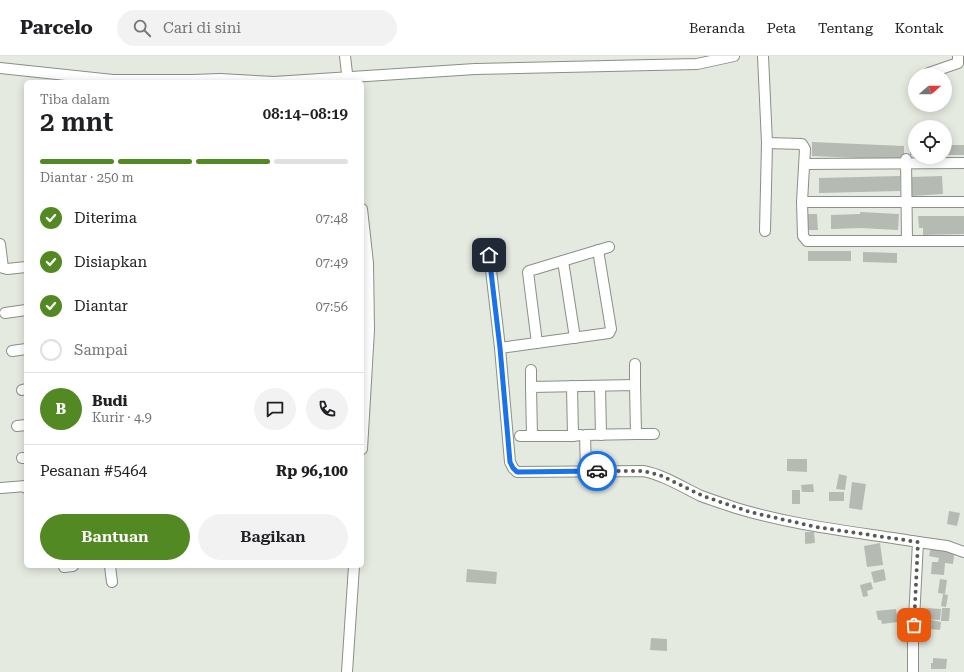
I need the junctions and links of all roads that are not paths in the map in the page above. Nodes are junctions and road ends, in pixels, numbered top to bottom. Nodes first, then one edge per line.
1 (346, 56) edge
2 (734, 56) edge
3 (763, 56) edge
4 (958, 56) edge
5 (0, 68) edge
6 (944, 68) edge
7 (348, 79) edge
8 (220, 80) edge
9 (323, 80) edge
10 (767, 143) junction
11 (906, 161) junction
12 (964, 162) edge
13 (805, 164) junction
14 (802, 202) junction
15 (964, 202) edge
16 (906, 203) junction
17 (364, 227) edge
18 (765, 230) dead end
19 (907, 241) junction
20 (964, 242) edge
21 (0, 244) edge
22 (488, 244) dead end
23 (609, 247) dead end
24 (598, 250) junction
25 (563, 261) junction
26 (24, 267) edge
27 (24, 310) edge
28 (5, 313) dead end
29 (575, 338) junction
30 (537, 343) junction
31 (500, 348) junction
32 (24, 349) edge
33 (12, 351) dead end
34 (635, 364) dead end
35 (531, 370) dead end
36 (364, 371) edge
37 (635, 385) junction
38 (572, 386) junction
39 (600, 386) junction
40 (531, 387) junction
41 (636, 434) junction
42 (654, 434) dead end
43 (585, 435) junction
44 (601, 435) junction
45 (520, 436) dead end
46 (532, 436) junction
47 (573, 436) junction
48 (586, 471) junction
49 (24, 486) edge
50 (1, 488) dead end
51 (918, 542) junction
52 (964, 552) edge
53 (110, 568) edge
54 (354, 568) edge
55 (112, 582) dead end
56 (347, 672) edge
57 (913, 672) edge

1 - 7 street
2 - 7 street
3 - 10 street
4 - 6 street
5 - 8 street
7 - 9 street
10 - 13 street
10 - 18 street
11 - 12 street
11 - 13 street
11 - 16 street
13 - 14 street
14 - 16 street
14 - 19 street
15 - 16 street
16 - 19 street
17 - 36 street
19 - 20 street
21 - 26 street
22 - 31 street
23 - 24 street
24 - 25 street
24 - 29 street
25 - 29 street
25 - 30 street
27 - 28 street
29 - 30 street
30 - 31 street
31 - 48 street
32 - 33 street
34 - 37 street
35 - 40 street
37 - 39 street
37 - 41 street
38 - 39 street
38 - 40 street
38 - 47 street
39 - 44 street
40 - 46 street
41 - 42 street
41 - 44 street
43 - 44 street
43 - 47 street
43 - 48 street
45 - 46 street
46 - 47 street
48 - 51 street
49 - 50 street
51 - 52 street
51 - 57 street
53 - 55 street
54 - 56 street

